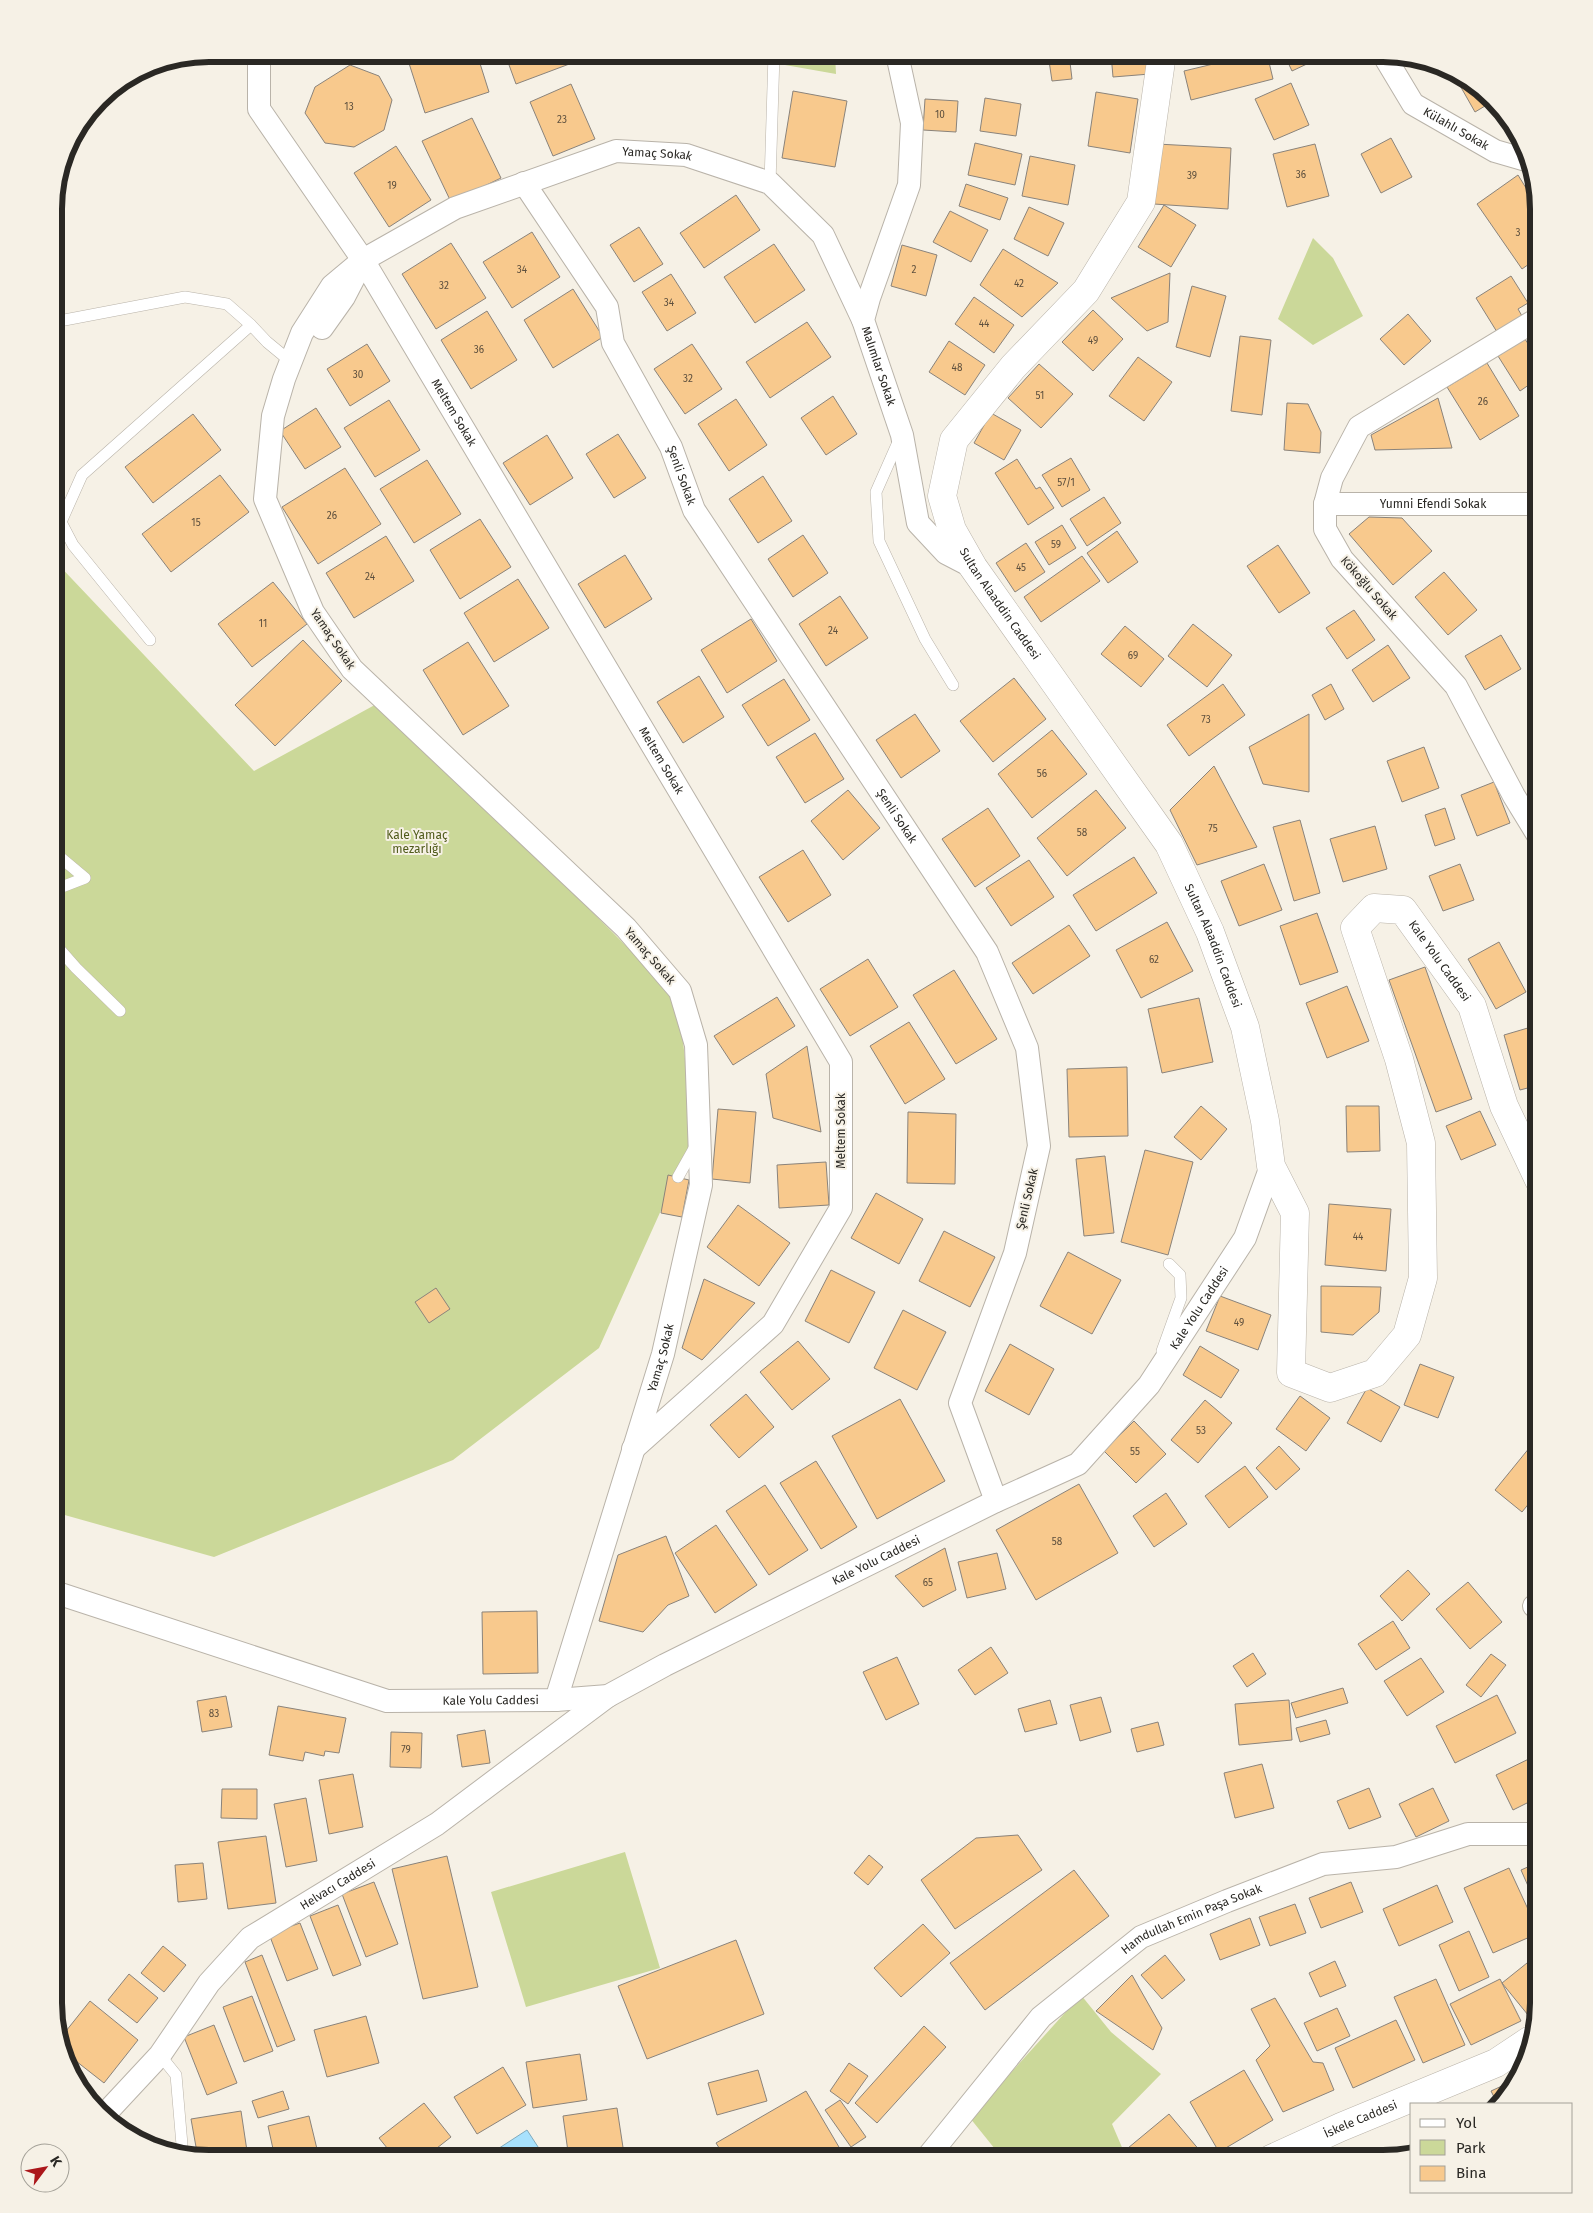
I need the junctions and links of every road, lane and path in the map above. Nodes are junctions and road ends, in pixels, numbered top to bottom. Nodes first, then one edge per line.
1 (258, 62) edge
2 (774, 62) edge
3 (899, 63) edge
4 (1161, 63) edge
5 (1388, 63) edge
6 (1521, 158) edge
7 (524, 183) junction
8 (770, 183) junction
9 (363, 260) junction
10 (63, 320) edge
11 (863, 320) junction
12 (1530, 323) edge
13 (251, 325) junction
14 (290, 361) junction
15 (902, 435) junction
16 (1325, 504) junction
17 (1530, 504) edge
18 (63, 518) edge
19 (63, 525) edge
20 (974, 567) junction
21 (150, 640) dead end
22 (953, 685) dead end
23 (1530, 822) edge
24 (63, 859) edge
25 (63, 887) edge
26 (63, 953) edge
27 (120, 1012) dead end
28 (700, 1136) junction
29 (1530, 1161) edge
30 (1271, 1166) junction
31 (678, 1178) dead end
32 (1169, 1264) dead end
33 (1149, 1385) junction
34 (632, 1450) junction
35 (996, 1501) junction
36 (62, 1595) edge
37 (608, 1696) junction
38 (556, 1700) junction
39 (1530, 1834) edge
40 (1524, 2044) edge
41 (160, 2055) junction
42 (108, 2111) edge
43 (182, 2145) dead end
44 (933, 2150) edge
45 (1291, 2150) edge

1 - 9 street, Meltem Sokak
2 - 8 lane
3 - 11 street, Malımlar Sokak
4 - 20 street, Sultan Alaaddin Caddesi
5 - 6 street, Külahlı Sokak
7 - 8 street, Yamaç Sokak
7 - 9 street, Yamaç Sokak
7 - 35 street, Şenli Sokak
8 - 11 street, Yamaç Sokak
9 - 14 street
9 - 34 street, Meltem Sokak
10 - 13 lane
11 - 15 street, Malımlar Sokak
12 - 16 street, Kökoğlu Sokak
13 - 14 lane
13 - 18 lane
14 - 28 street, Yamaç Sokak
15 - 20 street, Malımlar Sokak
15 - 22 lane
16 - 17 street, Yumni Efendi Sokak
16 - 23 street, Kökoğlu Sokak
19 - 21 lane
20 - 30 street, Sultan Alaaddin Caddesi
24 - 25 lane
26 - 27 lane
28 - 31 lane
28 - 34 street, Yamaç Sokak
29 - 30 street, Kale Yolu Caddesi
30 - 33 street, Kale Yolu Caddesi
32 - 33 lane
33 - 35 street, Kale Yolu Caddesi
34 - 38 street, Yamaç Sokak
35 - 37 street, Kale Yolu Caddesi
36 - 38 street, Kale Yolu Caddesi
37 - 38 street, Kale Yolu Caddesi
37 - 41 street, Helvacı Caddesi
39 - 44 street, Hamdullah Emin Paşa Sokak
40 - 45 street, İskele Caddesi
41 - 42 street, Helvacı Caddesi
41 - 43 lane

